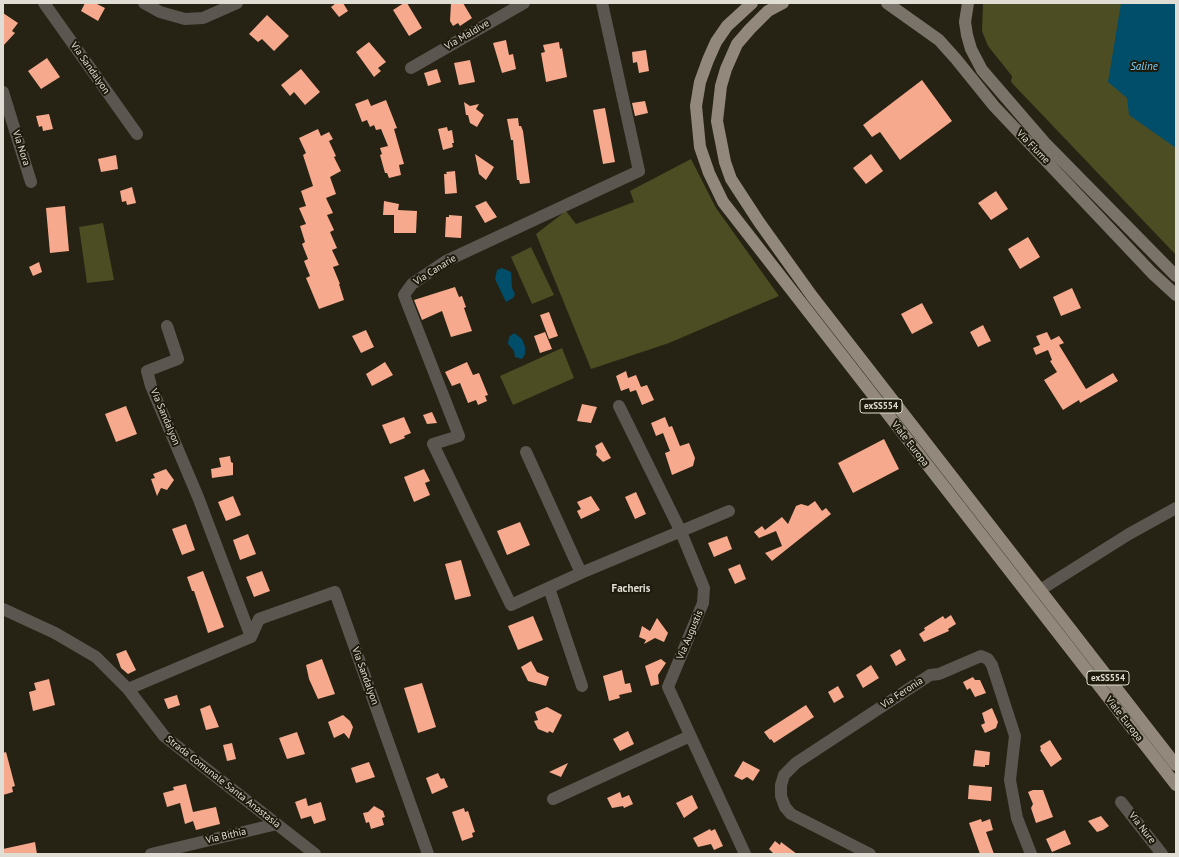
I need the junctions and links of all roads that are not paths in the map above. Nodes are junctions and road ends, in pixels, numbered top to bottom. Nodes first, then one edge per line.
1 (44, 3) edge
2 (144, 3) edge
3 (237, 3) edge
4 (524, 3) edge
5 (602, 3) edge
6 (752, 3) edge
7 (783, 3) edge
8 (887, 3) edge
9 (968, 3) edge
10 (411, 68) dead end
11 (3, 92) edge
12 (137, 134) dead end
13 (31, 182) dead end
14 (1176, 276) edge
15 (1176, 295) edge
16 (167, 326) dead end
17 (618, 406) dead end
18 (526, 452) dead end
19 (1176, 508) edge
20 (729, 511) dead end
21 (680, 532) junction
22 (582, 573) junction
23 (549, 588) junction
24 (1040, 590) junction
25 (3, 609) edge
26 (251, 637) junction
27 (582, 686) dead end
28 (128, 689) junction
29 (690, 736) junction
30 (1176, 765) edge
31 (1176, 785) edge
32 (553, 799) dead end
33 (1121, 802) dead end
34 (277, 824) junction
35 (151, 854) edge
36 (315, 854) edge
37 (428, 854) edge
38 (745, 854) edge
39 (870, 854) edge
40 (1031, 854) edge
41 (1162, 854) edge

1 - 12 street, Via Sandalyon
2 - 3 street
4 - 10 street, Via Maldive
5 - 23 street, Via Canarie
6 - 31 main road, Viale Europa / exSS554
7 - 24 main road, Viale Europa / exSS554
8 - 15 main road, Via Fiume
9 - 14 main road, Via Fiume
11 - 13 street, Via Nora
16 - 26 street, Via Sandalyon
17 - 21 street, Via Augustis
18 - 22 street
19 - 24 street
20 - 21 street
21 - 22 street
21 - 29 street, Via Augustis
22 - 23 street
23 - 27 street
24 - 30 main road, Viale Europa / exSS554
25 - 28 street, Strada Comunale Santa Anastasia
26 - 28 street
26 - 37 street, Via Sandalyon
28 - 34 street, Strada Comunale Santa Anastasia
29 - 32 street
29 - 38 street, Via Augustis
33 - 41 street, Via Nure
34 - 35 street, Via Bithia
34 - 36 street, Strada Comunale Santa Anastasia
39 - 40 street, Via Feronia

